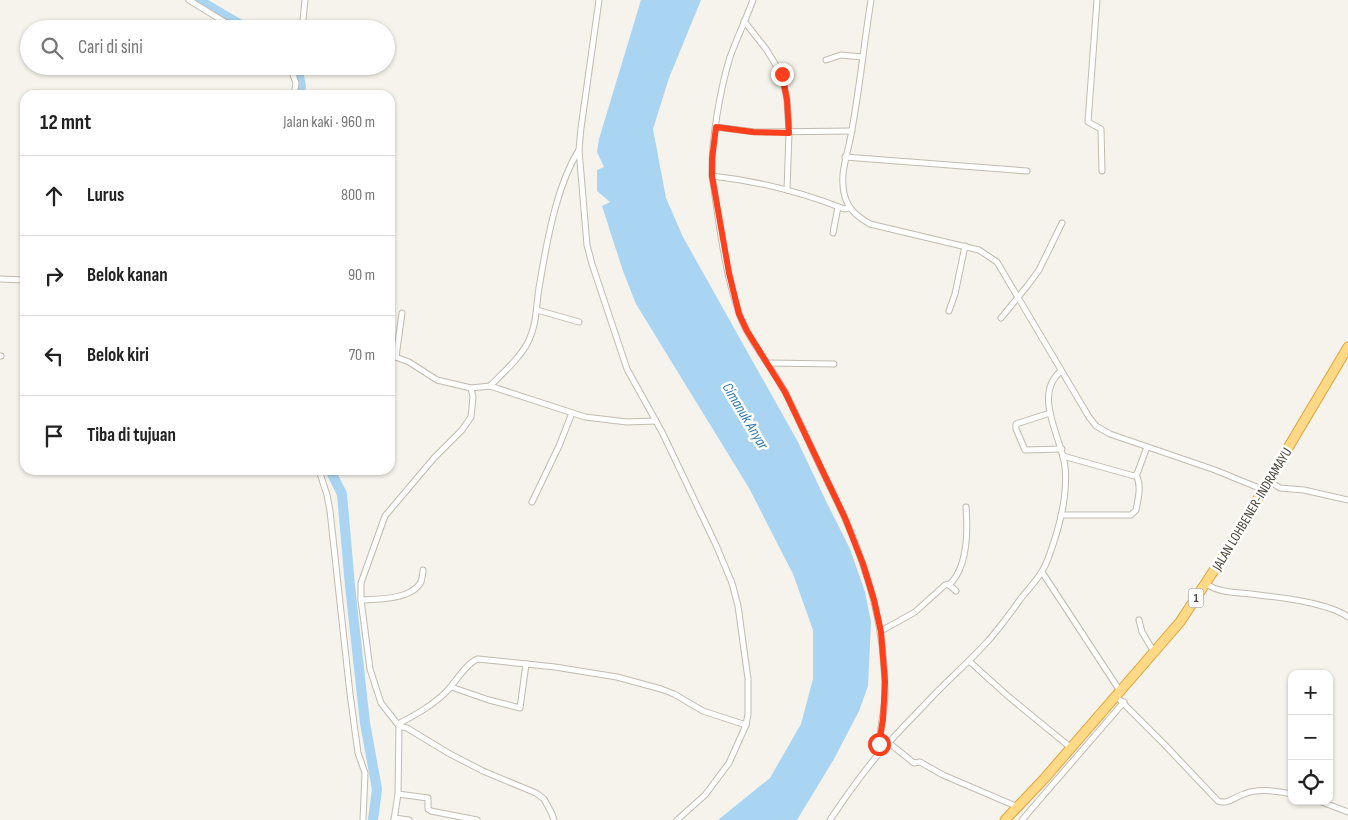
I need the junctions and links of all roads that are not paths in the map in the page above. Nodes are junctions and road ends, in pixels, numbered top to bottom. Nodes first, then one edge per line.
1 (189, 0) edge
2 (305, 0) edge
3 (599, 0) edge
4 (753, 0) edge
5 (871, 0) edge
6 (1097, 0) edge
7 (221, 20) edge
8 (303, 20) edge
9 (744, 21) junction
10 (862, 57) junction
11 (826, 60) dead end
12 (294, 75) edge
13 (295, 90) edge
14 (716, 127) junction
15 (852, 131) junction
16 (789, 133) junction
17 (580, 150) junction
18 (849, 158) junction
19 (1027, 171) dead end
20 (1102, 172) dead end
21 (712, 176) junction
22 (787, 190) junction
23 (838, 207) junction
24 (849, 208) junction
25 (1062, 223) dead end
26 (833, 233) dead end
27 (965, 246) junction
28 (0, 279) edge
29 (20, 280) edge
30 (1019, 297) junction
31 (537, 310) junction
32 (949, 311) dead end
33 (402, 313) dead end
34 (1001, 318) dead end
35 (579, 322) dead end
36 (1348, 348) edge
37 (396, 357) joint
38 (768, 362) junction
39 (834, 364) dead end
40 (1061, 371) junction
41 (490, 386) junction
42 (471, 388) junction
43 (572, 413) junction
44 (1050, 413) junction
45 (656, 421) junction
46 (1148, 447) junction
47 (1062, 449) junction
48 (1063, 456) junction
49 (321, 475) edge
50 (1136, 476) junction
51 (1273, 484) junction
52 (1264, 490) junction
53 (1348, 500) edge
54 (532, 502) dead end
55 (966, 507) dead end
56 (1061, 515) junction
57 (423, 570) dead end
58 (1042, 572) junction
59 (949, 585) junction
60 (1208, 585) junction
61 (956, 591) dead end
62 (361, 600) junction
63 (1348, 617) edge
64 (1139, 620) dead end
65 (881, 632) junction
66 (1154, 652) junction
67 (969, 661) junction
68 (526, 664) junction
69 (451, 687) junction
70 (1121, 698) junction
71 (398, 725) junction
72 (746, 725) junction
73 (889, 743) junction
74 (1070, 747) junction
75 (881, 751) junction
76 (1288, 793) edge
77 (398, 794) junction
78 (1330, 805) edge
79 (1019, 807) junction
80 (1348, 812) edge
81 (394, 819) edge
82 (363, 820) edge
83 (409, 820) edge
84 (478, 820) edge
85 (554, 820) edge
86 (677, 820) edge
87 (830, 820) edge
88 (1005, 820) edge
89 (1022, 820) edge

1 - 7 street
2 - 8 street
3 - 17 street
4 - 9 street
5 - 10 street
6 - 20 street
9 - 14 street
9 - 16 street
10 - 11 street
10 - 15 street
12 - 13 street
14 - 16 street
14 - 21 street
15 - 16 street
15 - 18 street
16 - 22 street
17 - 31 street
17 - 45 street
18 - 19 street
18 - 24 street
21 - 22 street
21 - 38 street
22 - 23 street
23 - 24 street
23 - 26 street
24 - 27 street
25 - 30 street
27 - 30 street
27 - 32 street
28 - 29 street
30 - 34 street
30 - 40 street
31 - 35 street
31 - 41 street
33 - 37 street
36 - 51 highway, JALAN LOHBENER-INDRAMAYU / 1
37 - 42 street
38 - 39 street
38 - 65 street
40 - 44 street
40 - 46 street
41 - 42 street
41 - 43 street
42 - 62 street
43 - 45 street
43 - 54 street
44 - 47 street
44 - 47 street
45 - 72 street
46 - 50 street
46 - 52 street
47 - 48 street
48 - 50 street
48 - 56 street
49 - 82 street
50 - 56 street
51 - 52 highway, JALAN LOHBENER-INDRAMAYU / 1
51 - 53 street
52 - 60 highway, JALAN LOHBENER-INDRAMAYU / 1
55 - 59 street
56 - 58 street
57 - 62 street
58 - 67 street
58 - 70 street
59 - 61 street
59 - 65 street
60 - 63 street
60 - 66 highway, JALAN LOHBENER-INDRAMAYU / 1
62 - 71 street
64 - 66 street
65 - 75 street
66 - 70 highway, JALAN LOHBENER-INDRAMAYU / 1
67 - 73 street
67 - 74 street
68 - 69 street
68 - 69 street
68 - 72 street
69 - 71 street
70 - 74 highway, JALAN LOHBENER-INDRAMAYU / 1
70 - 76 street
70 - 89 street
71 - 77 street
71 - 85 street
72 - 86 street
73 - 75 street
73 - 79 street
74 - 79 highway, JALAN LOHBENER-INDRAMAYU / 1
75 - 87 street
77 - 81 street
77 - 84 street
78 - 80 street
79 - 88 highway, JALAN LOHBENER-INDRAMAYU / 1
81 - 83 street

